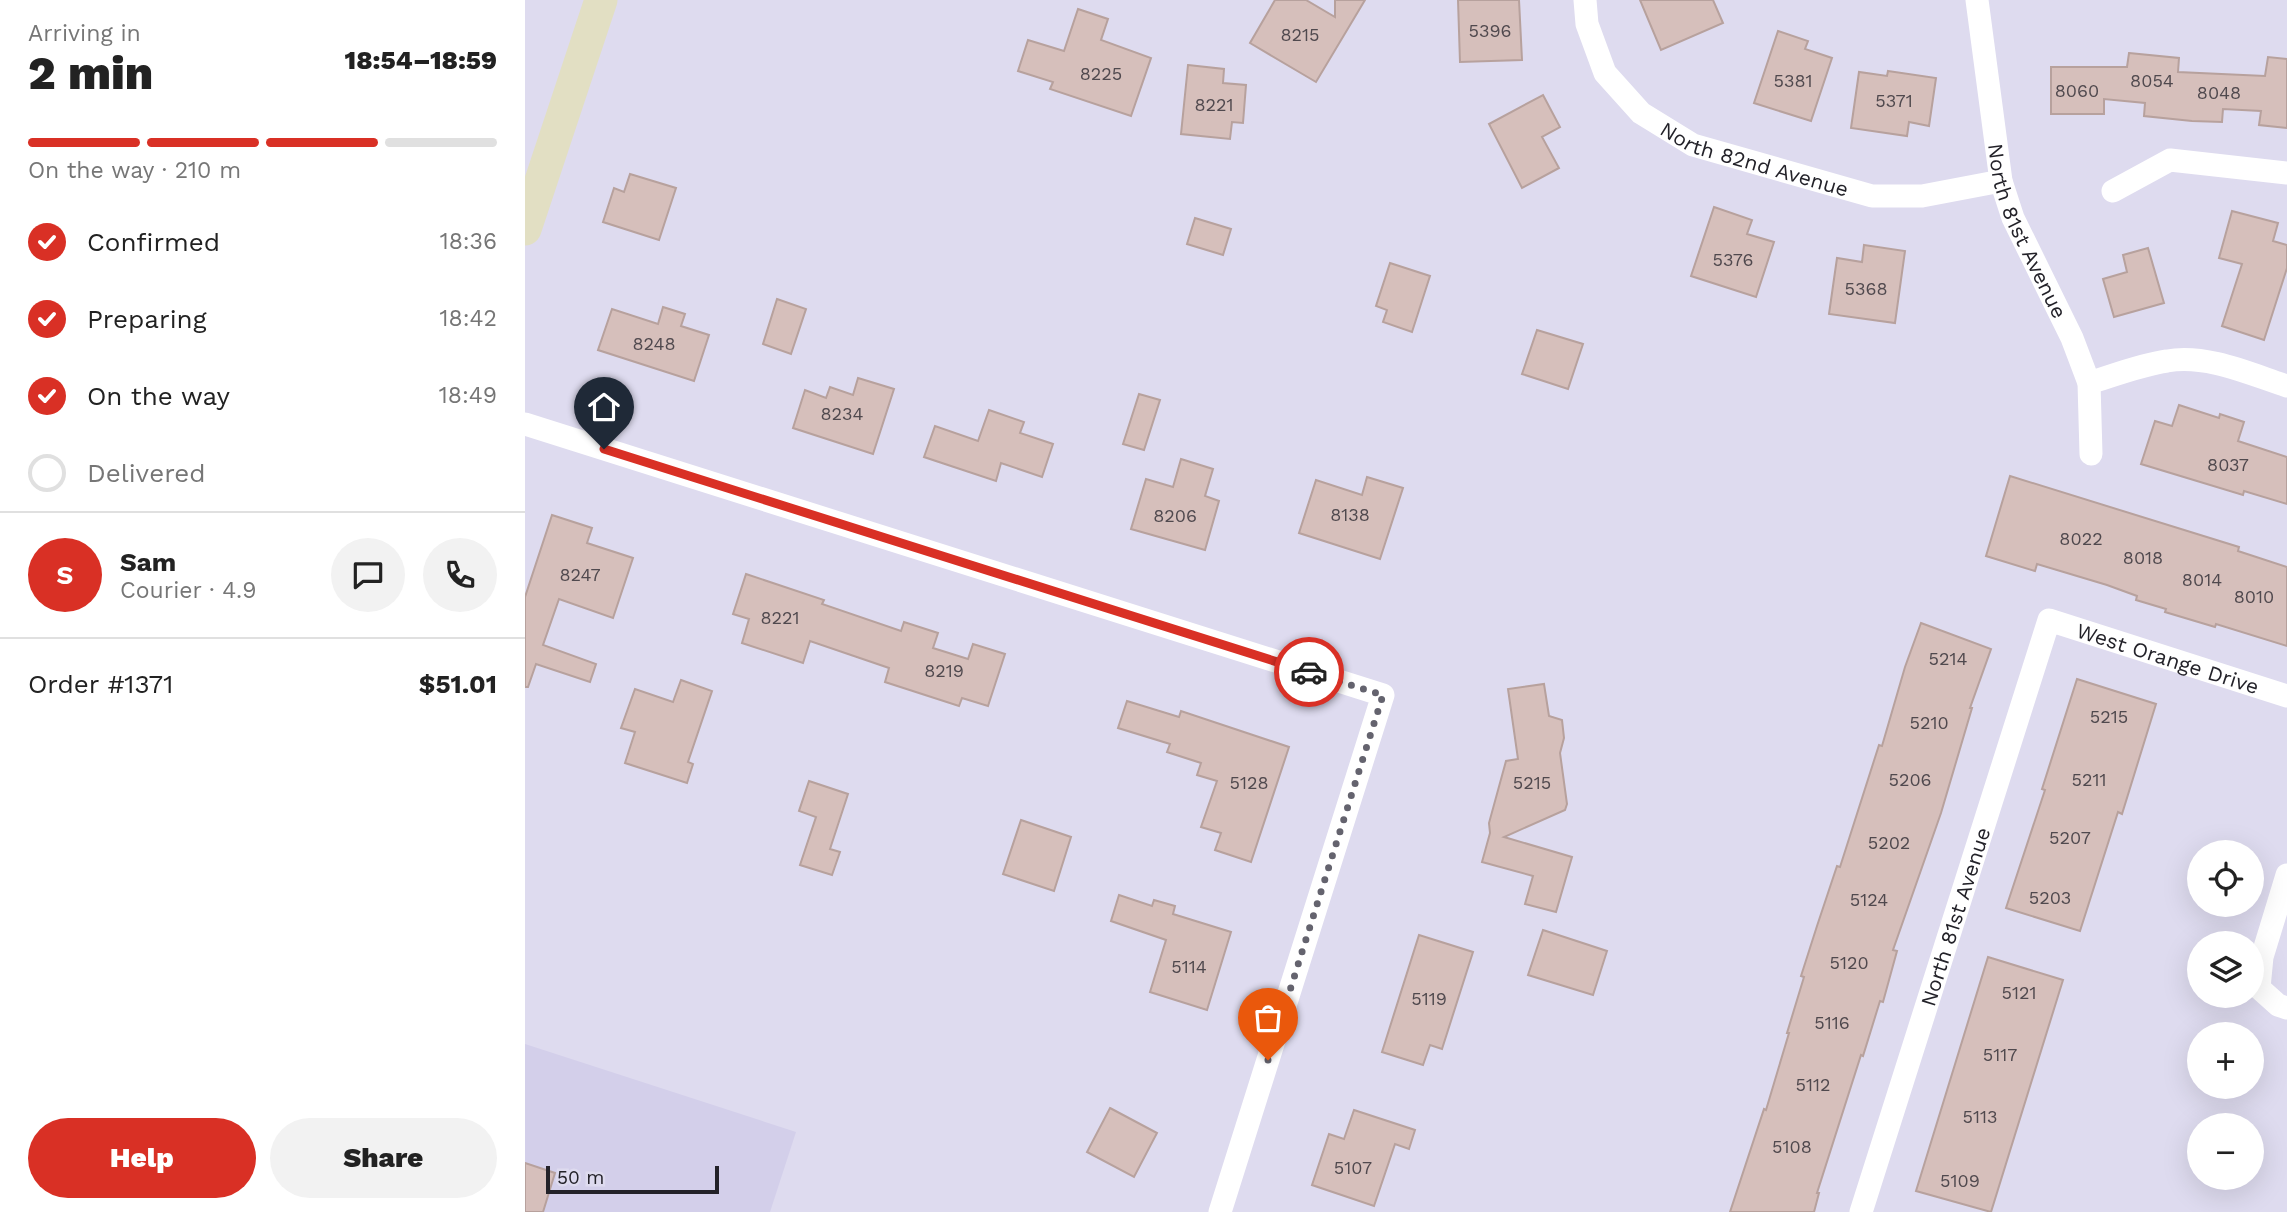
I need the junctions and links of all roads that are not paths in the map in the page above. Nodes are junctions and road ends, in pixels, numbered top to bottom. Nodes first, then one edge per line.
1 (601, 0) edge
2 (1585, 0) edge
3 (1977, 0) edge
4 (2287, 173) edge
5 (2001, 181) junction
6 (2113, 191) dead end
7 (525, 229) edge
8 (2089, 383) junction
9 (2287, 386) edge
10 (525, 424) edge
11 (2091, 454) dead end
12 (2049, 620) joint
13 (2287, 696) edge
14 (2287, 875) edge
15 (2287, 1008) edge
16 (1220, 1212) edge
17 (1861, 1212) edge

1 - 7 main road
2 - 5 street, North 82nd Avenue
3 - 5 street, North 81st Avenue
4 - 6 street
5 - 8 street, North 81st Avenue
8 - 9 street
8 - 11 street, North 81st Avenue
10 - 16 street
12 - 13 street, West Orange Drive
12 - 17 street, North 81st Avenue
14 - 15 street

